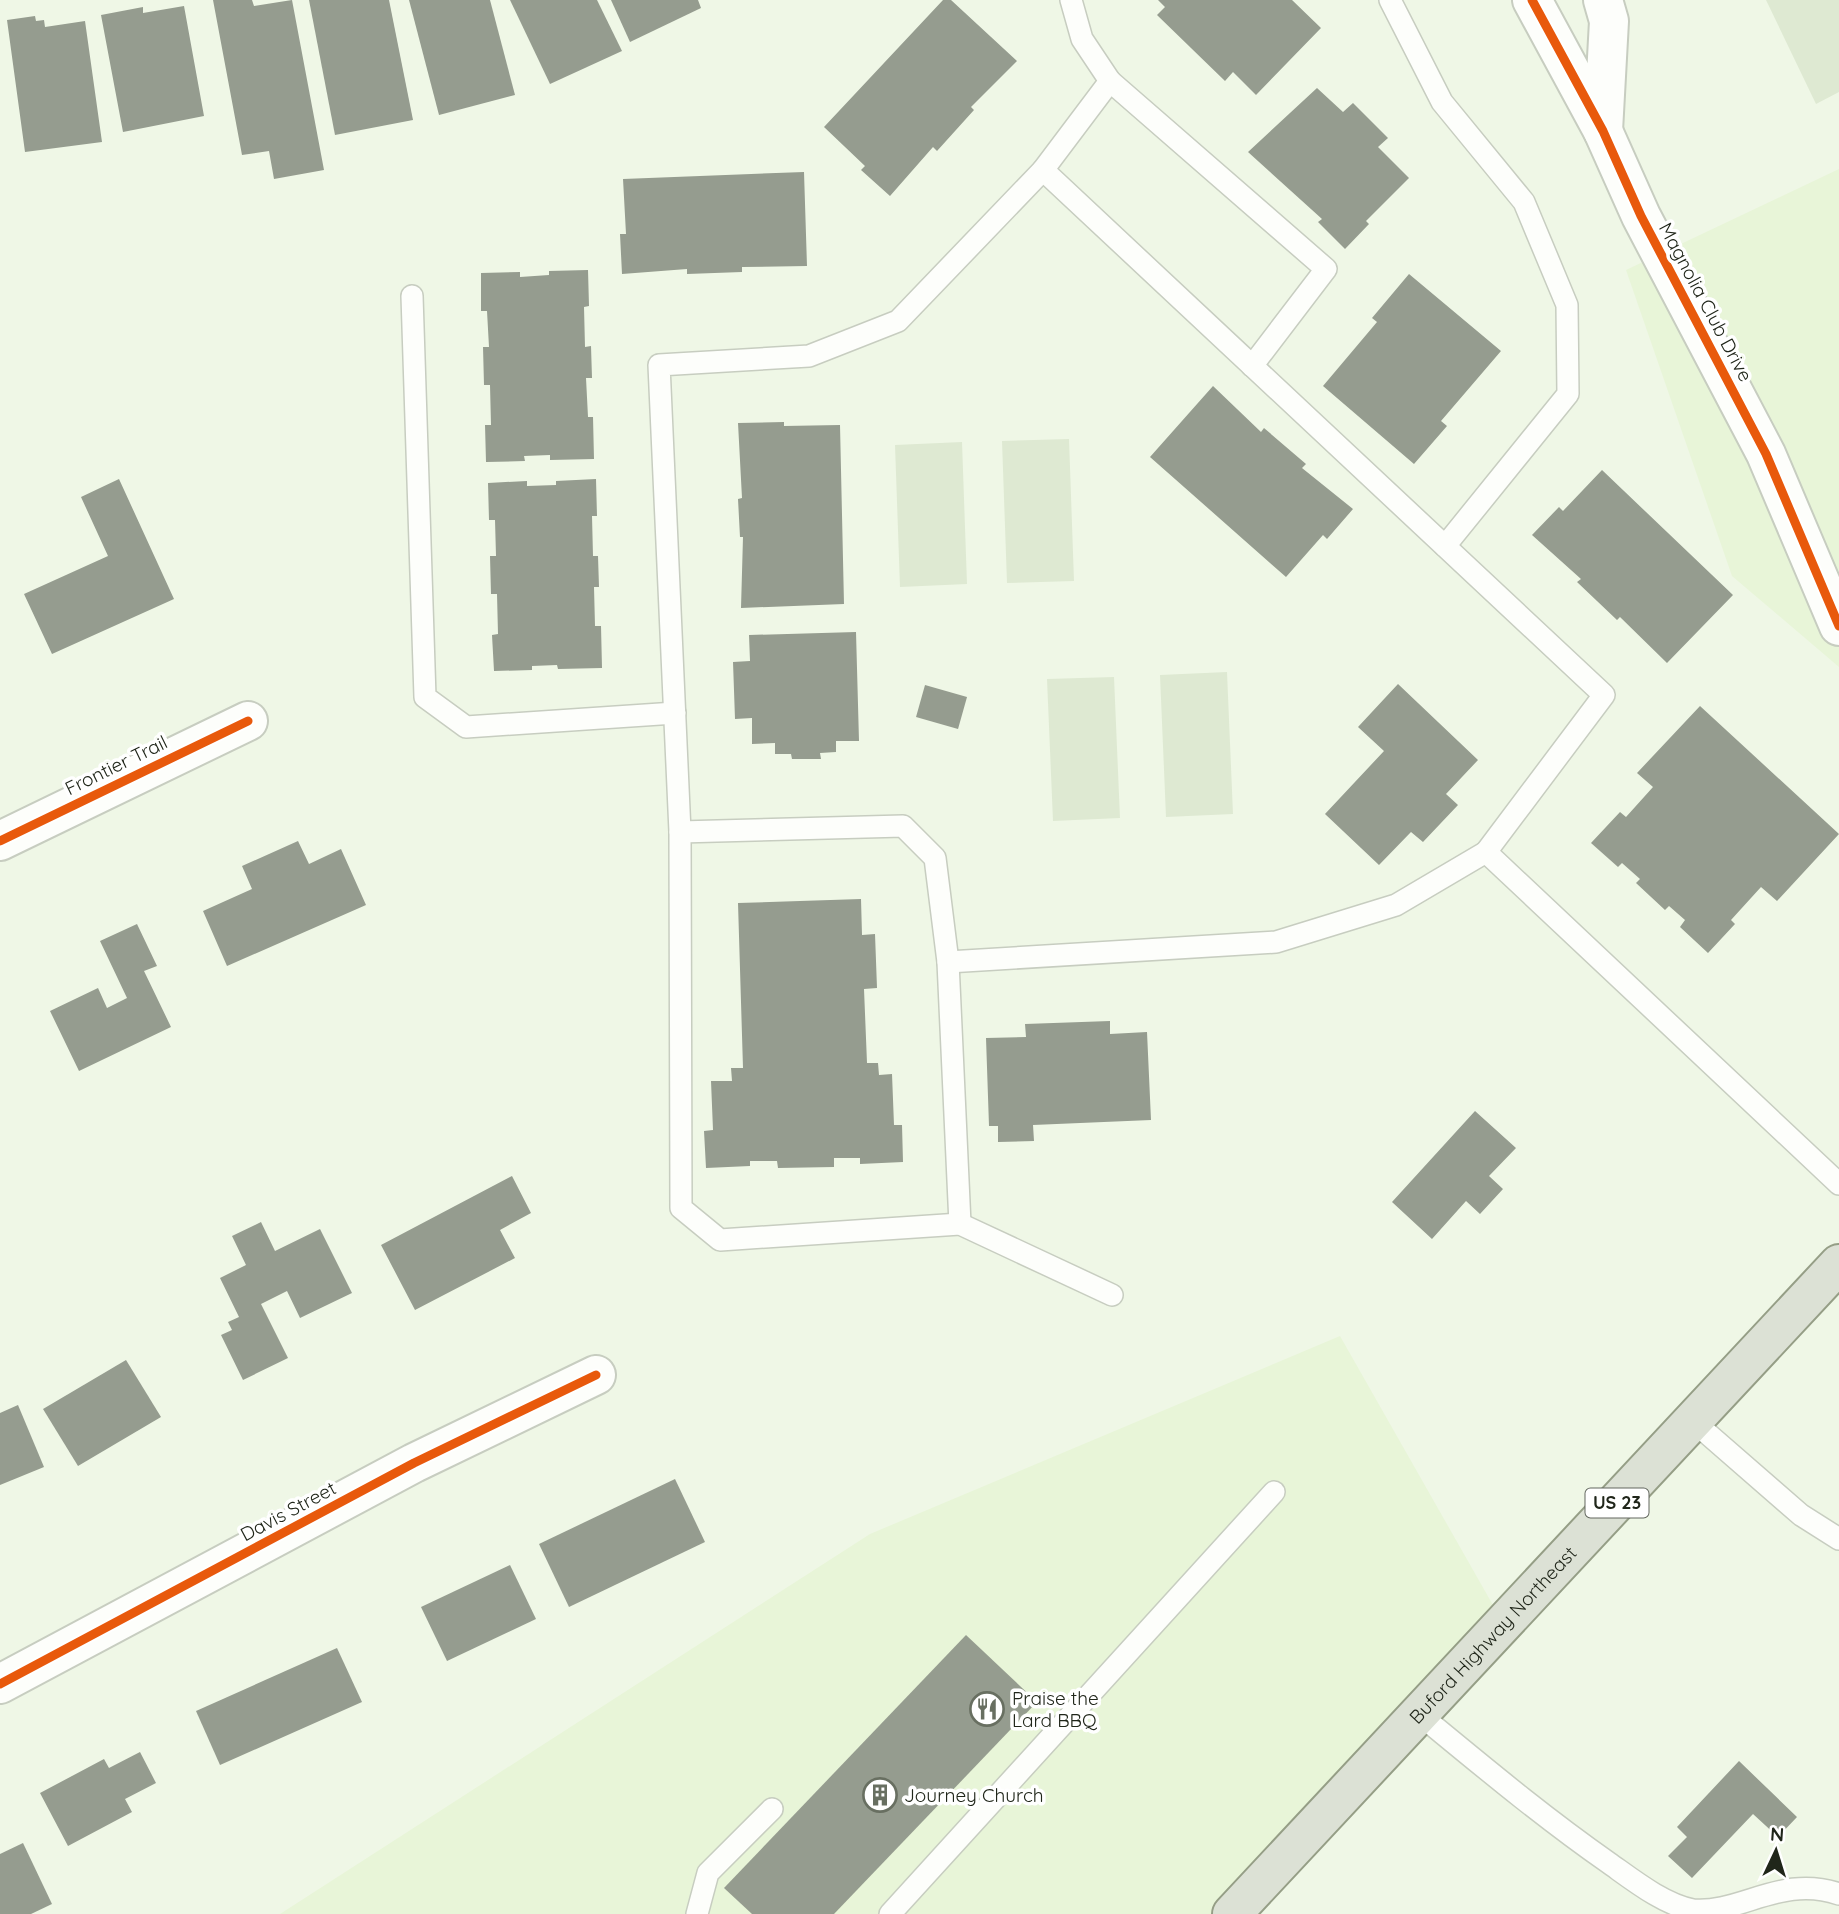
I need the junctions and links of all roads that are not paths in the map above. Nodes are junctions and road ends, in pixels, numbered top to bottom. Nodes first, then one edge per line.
1 (1072, 0) edge
2 (1390, 0) edge
3 (1532, 0) edge
4 (1603, 0) edge
5 (1110, 81) junction
6 (1603, 131) junction
7 (1043, 170) junction
8 (412, 296) dead end
9 (1252, 366) junction
10 (1445, 546) junction
11 (1839, 626) edge
12 (675, 713) junction
13 (248, 721) dead end
14 (680, 832) junction
15 (0, 841) edge
16 (1486, 852) junction
17 (948, 962) junction
18 (1839, 1184) edge
19 (960, 1224) junction
20 (1839, 1264) edge
21 (1112, 1294) dead end
22 (596, 1375) dead end
23 (1693, 1422) junction
24 (1275, 1492) dead end
25 (1839, 1539) edge
26 (0, 1684) edge
27 (1419, 1714) junction
28 (772, 1809) dead end
29 (1839, 1894) edge
30 (697, 1914) edge
31 (890, 1914) edge
32 (1232, 1914) edge

1 - 5 lane
2 - 10 lane
3 - 6 street, Magnolia Club Drive
4 - 6 street, Magnolia Club Drive
5 - 7 lane
5 - 9 lane
6 - 11 street, Magnolia Club Drive
7 - 9 lane
7 - 12 lane
8 - 12 lane
9 - 10 lane
10 - 16 lane
12 - 14 lane
13 - 15 street, Frontier Trail
14 - 17 lane
14 - 19 lane
16 - 17 lane
16 - 18 lane
17 - 19 lane
19 - 21 lane
20 - 23 main road, Buford Highway Northeast / US 23
22 - 26 street, Davis Street
23 - 25 lane
23 - 27 main road, Buford Highway Northeast / US 23
24 - 31 lane
27 - 29 lane
27 - 32 main road, Buford Highway Northeast / US 23
28 - 30 lane

